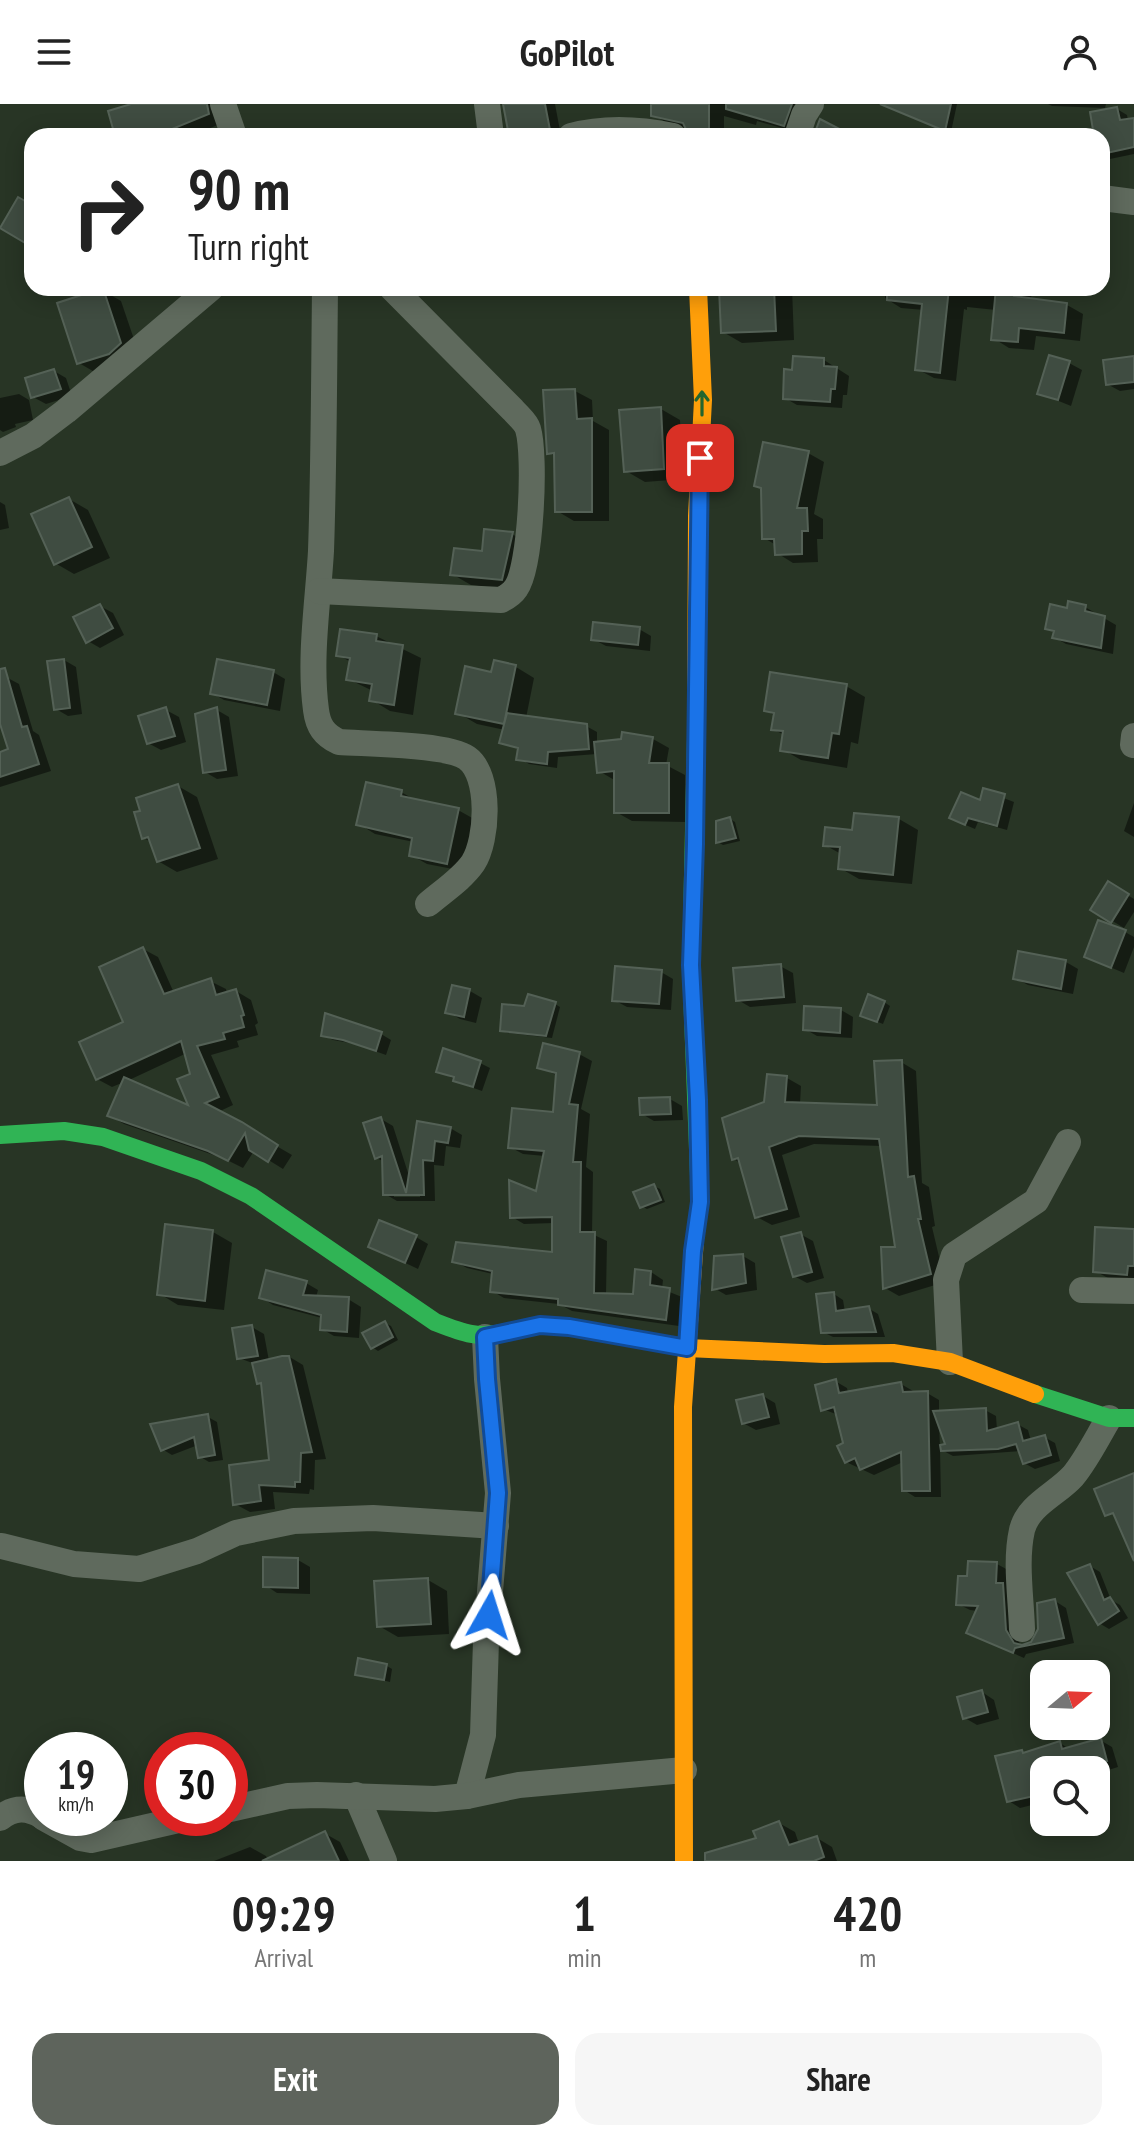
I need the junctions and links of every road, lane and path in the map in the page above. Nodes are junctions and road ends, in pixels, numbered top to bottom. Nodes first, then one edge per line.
1 (223, 104) edge
2 (487, 104) edge
3 (811, 104) edge
4 (231, 128) edge
5 (490, 128) edge
6 (800, 128) edge
7 (1110, 199) edge
8 (1134, 202) edge
9 (202, 296) edge
10 (325, 296) edge
11 (400, 296) edge
12 (698, 296) edge
13 (0, 453) edge
14 (319, 591) junction
15 (428, 904) dead end
16 (0, 1135) edge
17 (1068, 1142) dead end
18 (1082, 1290) dead end
19 (1134, 1291) edge
20 (485, 1337) junction
21 (687, 1348) junction
22 (950, 1362) junction
23 (1121, 1418) edge
24 (496, 1526) junction
25 (2, 1546) dead end
26 (1022, 1629) dead end
27 (684, 1770) junction
28 (356, 1795) junction
29 (467, 1796) junction
30 (248, 1805) edge
31 (24, 1809) edge
32 (0, 1818) edge
33 (76, 1836) edge
34 (108, 1836) edge
35 (384, 1861) edge
36 (684, 1861) edge

1 - 4 street
2 - 5 street
3 - 6 street
7 - 8 street
9 - 13 street
10 - 14 street
11 - 14 street
21 -> 12 street
14 - 15 street
16 - 20 street
17 - 22 street
18 - 19 street
20 - 21 street
20 - 24 street
21 - 22 street
21 - 27 street
22 - 23 street
23 - 26 street
24 - 25 street
24 - 29 street
27 - 29 street
27 - 36 street
28 - 29 street
28 - 30 street
28 - 35 street
31 - 32 street
33 - 34 street

